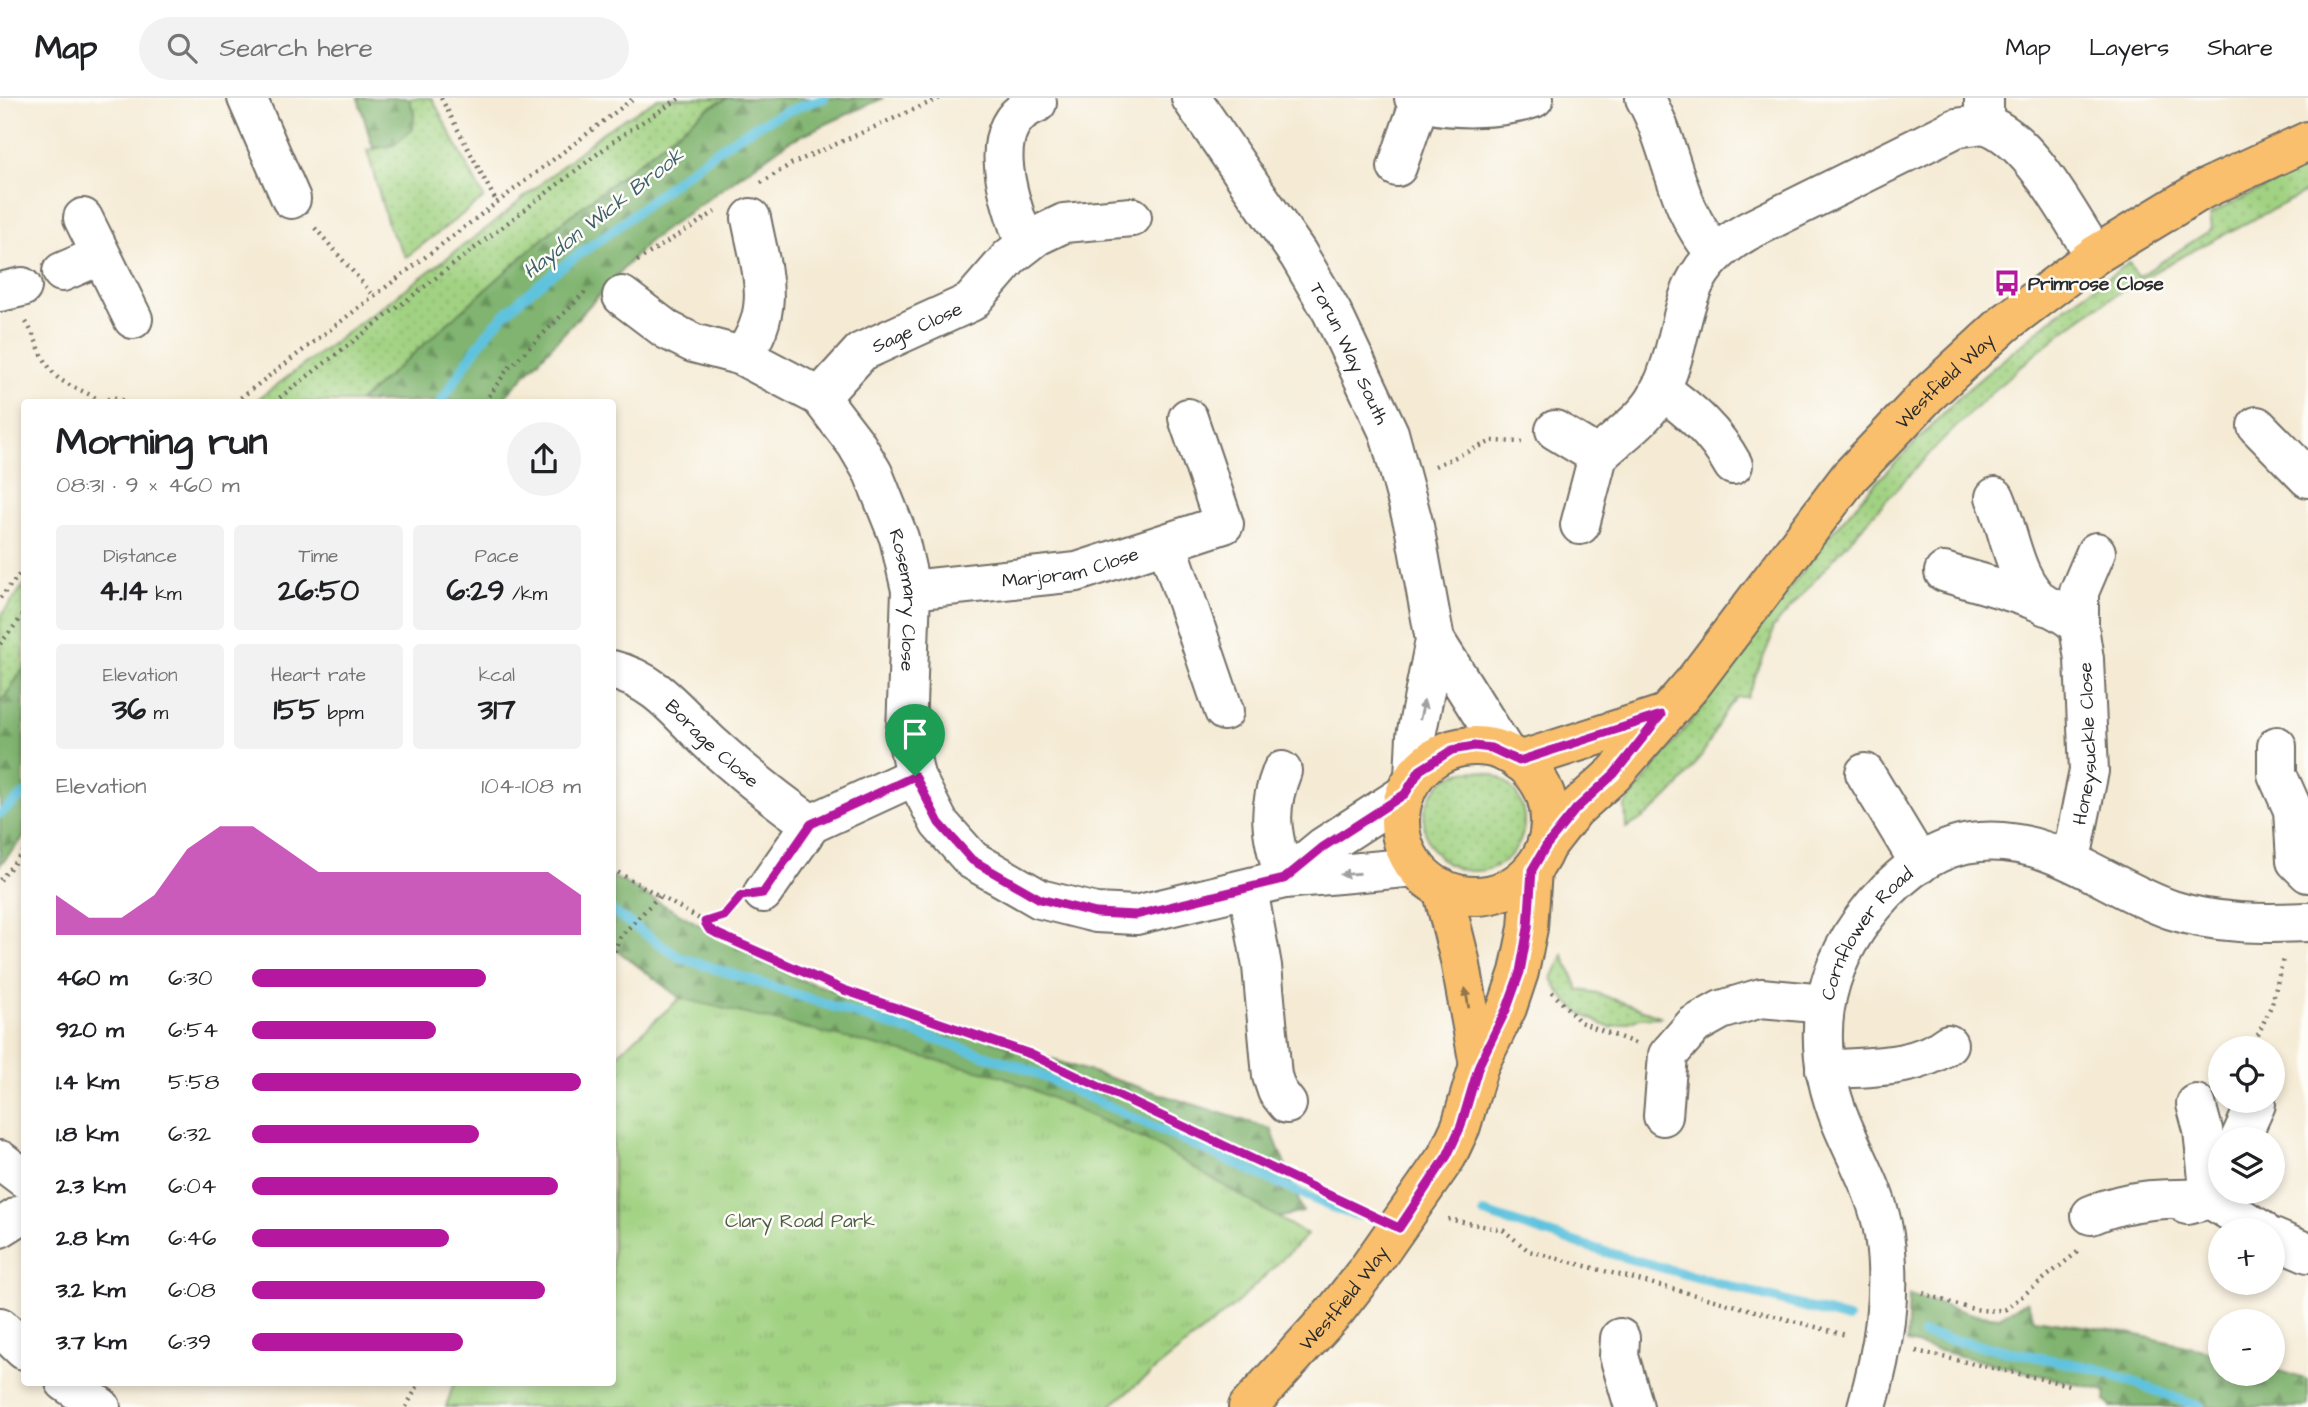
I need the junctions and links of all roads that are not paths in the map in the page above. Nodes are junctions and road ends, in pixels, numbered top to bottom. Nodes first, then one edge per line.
1 (247, 98) edge
2 (1191, 98) edge
3 (1534, 98) edge
4 (1644, 98) edge
5 (1417, 99) edge
6 (1037, 103) dead end
7 (1984, 111) edge
8 (2308, 141) edge
9 (1397, 167) dead end
10 (291, 199) road end
11 (745, 203) road end
12 (1132, 217) dead end
13 (83, 218) dead end
14 (1025, 245) junction
15 (1715, 252) junction
16 (2095, 255) junction
17 (99, 256) junction
18 (62, 272) dead end
19 (613, 283) road end
20 (132, 319) dead end
21 (742, 356) junction
22 (1660, 389) junction
23 (820, 397) junction
24 (1188, 418) dead end
25 (2256, 426) dead end
26 (1555, 430) road end
27 (1598, 456) junction
28 (1733, 466) dead end
29 (2308, 478) edge
30 (1995, 497) dead end
31 (1580, 525) dead end
32 (1167, 544) junction
33 (2096, 552) dead end
34 (1944, 572) dead end
35 (911, 590) junction
36 (2046, 606) junction
37 (2080, 626) junction
38 (1435, 640) junction
39 (616, 671) edge
40 (1224, 711) dead end
41 (1661, 715) junction
42 (2277, 746) dead end
43 (1512, 757) junction
44 (1282, 771) dead end
45 (1865, 773) dead end
46 (915, 776) junction
47 (1410, 785) junction
48 (811, 824) junction
49 (1539, 858) junction
50 (2071, 859) junction
51 (1920, 864) junction
52 (2308, 873) edge
53 (1429, 878) junction
54 (1284, 879) junction
55 (1248, 889) junction
56 (763, 893) road end
57 (2297, 935) edge
58 (1825, 1004) junction
59 (1948, 1044) dead end
60 (1479, 1065) junction
61 (1825, 1070) junction
62 (1287, 1104) dead end
63 (2196, 1104) dead end
64 (1663, 1116) dead end
65 (2208, 1156) edge
66 (0, 1160) edge
67 (21, 1176) edge
68 (2208, 1193) edge
69 (2208, 1195) edge
70 (2230, 1204) edge
71 (2171, 1209) dead end
72 (21, 1215) edge
73 (2246, 1218) edge
74 (0, 1228) edge
75 (2089, 1230) road end
76 (2285, 1243) edge
77 (2308, 1254) edge
78 (0, 1327) edge
79 (1620, 1338) dead end
80 (21, 1347) edge
81 (71, 1386) edge
82 (101, 1407) edge
83 (1248, 1407) edge
84 (1634, 1407) edge
85 (1867, 1407) edge

1 - 10 street
2 - 38 street, Torun Way South
3 - 5 street
4 - 15 street
5 - 9 street
6 - 14 street
7 - 15 street
7 - 16 street
8 - 16 main road, Westfield Way
11 - 21 street
12 - 14 street, Sage Close
13 - 17 street
14 - 23 street, Sage Close
15 - 22 street
16 - 41 main road, Westfield Way
17 - 18 street
17 - 20 street
19 - 21 street, Rosemary Close
21 - 23 street, Rosemary Close
22 - 27 street
22 - 28 street
23 - 35 street, Rosemary Close
24 - 32 street, Marjoram Close
25 - 29 street
26 - 27 street
27 - 31 street
30 - 36 street
32 - 35 street, Marjoram Close
32 - 40 street
33 - 37 street, Honeysuckle Close
34 - 36 street
35 - 46 street, Rosemary Close
36 - 37 street
37 - 50 street, Honeysuckle Close
38 - 43 street, Torun Way South
47 -> 38 street, Torun Way South
39 - 48 street, Borage Close
41 - 43 main road
41 - 49 main road, Westfield Way
42 - 52 street
43 - 47 main road
43 - 49 main road, Westfield Way
44 - 54 street
45 - 51 street
46 - 48 street
46 - 55 street, Rosemary Close
47 - 53 main road, Westfield Way
47 - 54 street, Rosemary Close
48 - 56 street
49 - 53 main road, Westfield Way
49 - 60 main road, Westfield Way
50 - 51 street, Cornflower Road
50 - 57 street, Cornflower Road
51 - 58 street, Cornflower Road
53 -> 54 street, Rosemary Close
60 -> 53 main road, Westfield Way
54 - 55 street, Rosemary Close
55 - 62 street
58 - 61 street, Cornflower Road
58 - 64 street
59 - 61 street
60 - 83 main road, Westfield Way
61 - 85 street, Cornflower Road
63 - 65 street
66 - 67 street
68 - 75 street
69 - 71 street
70 - 73 street
72 - 74 street
76 - 77 street
78 - 80 street
79 - 84 street
81 - 82 street

